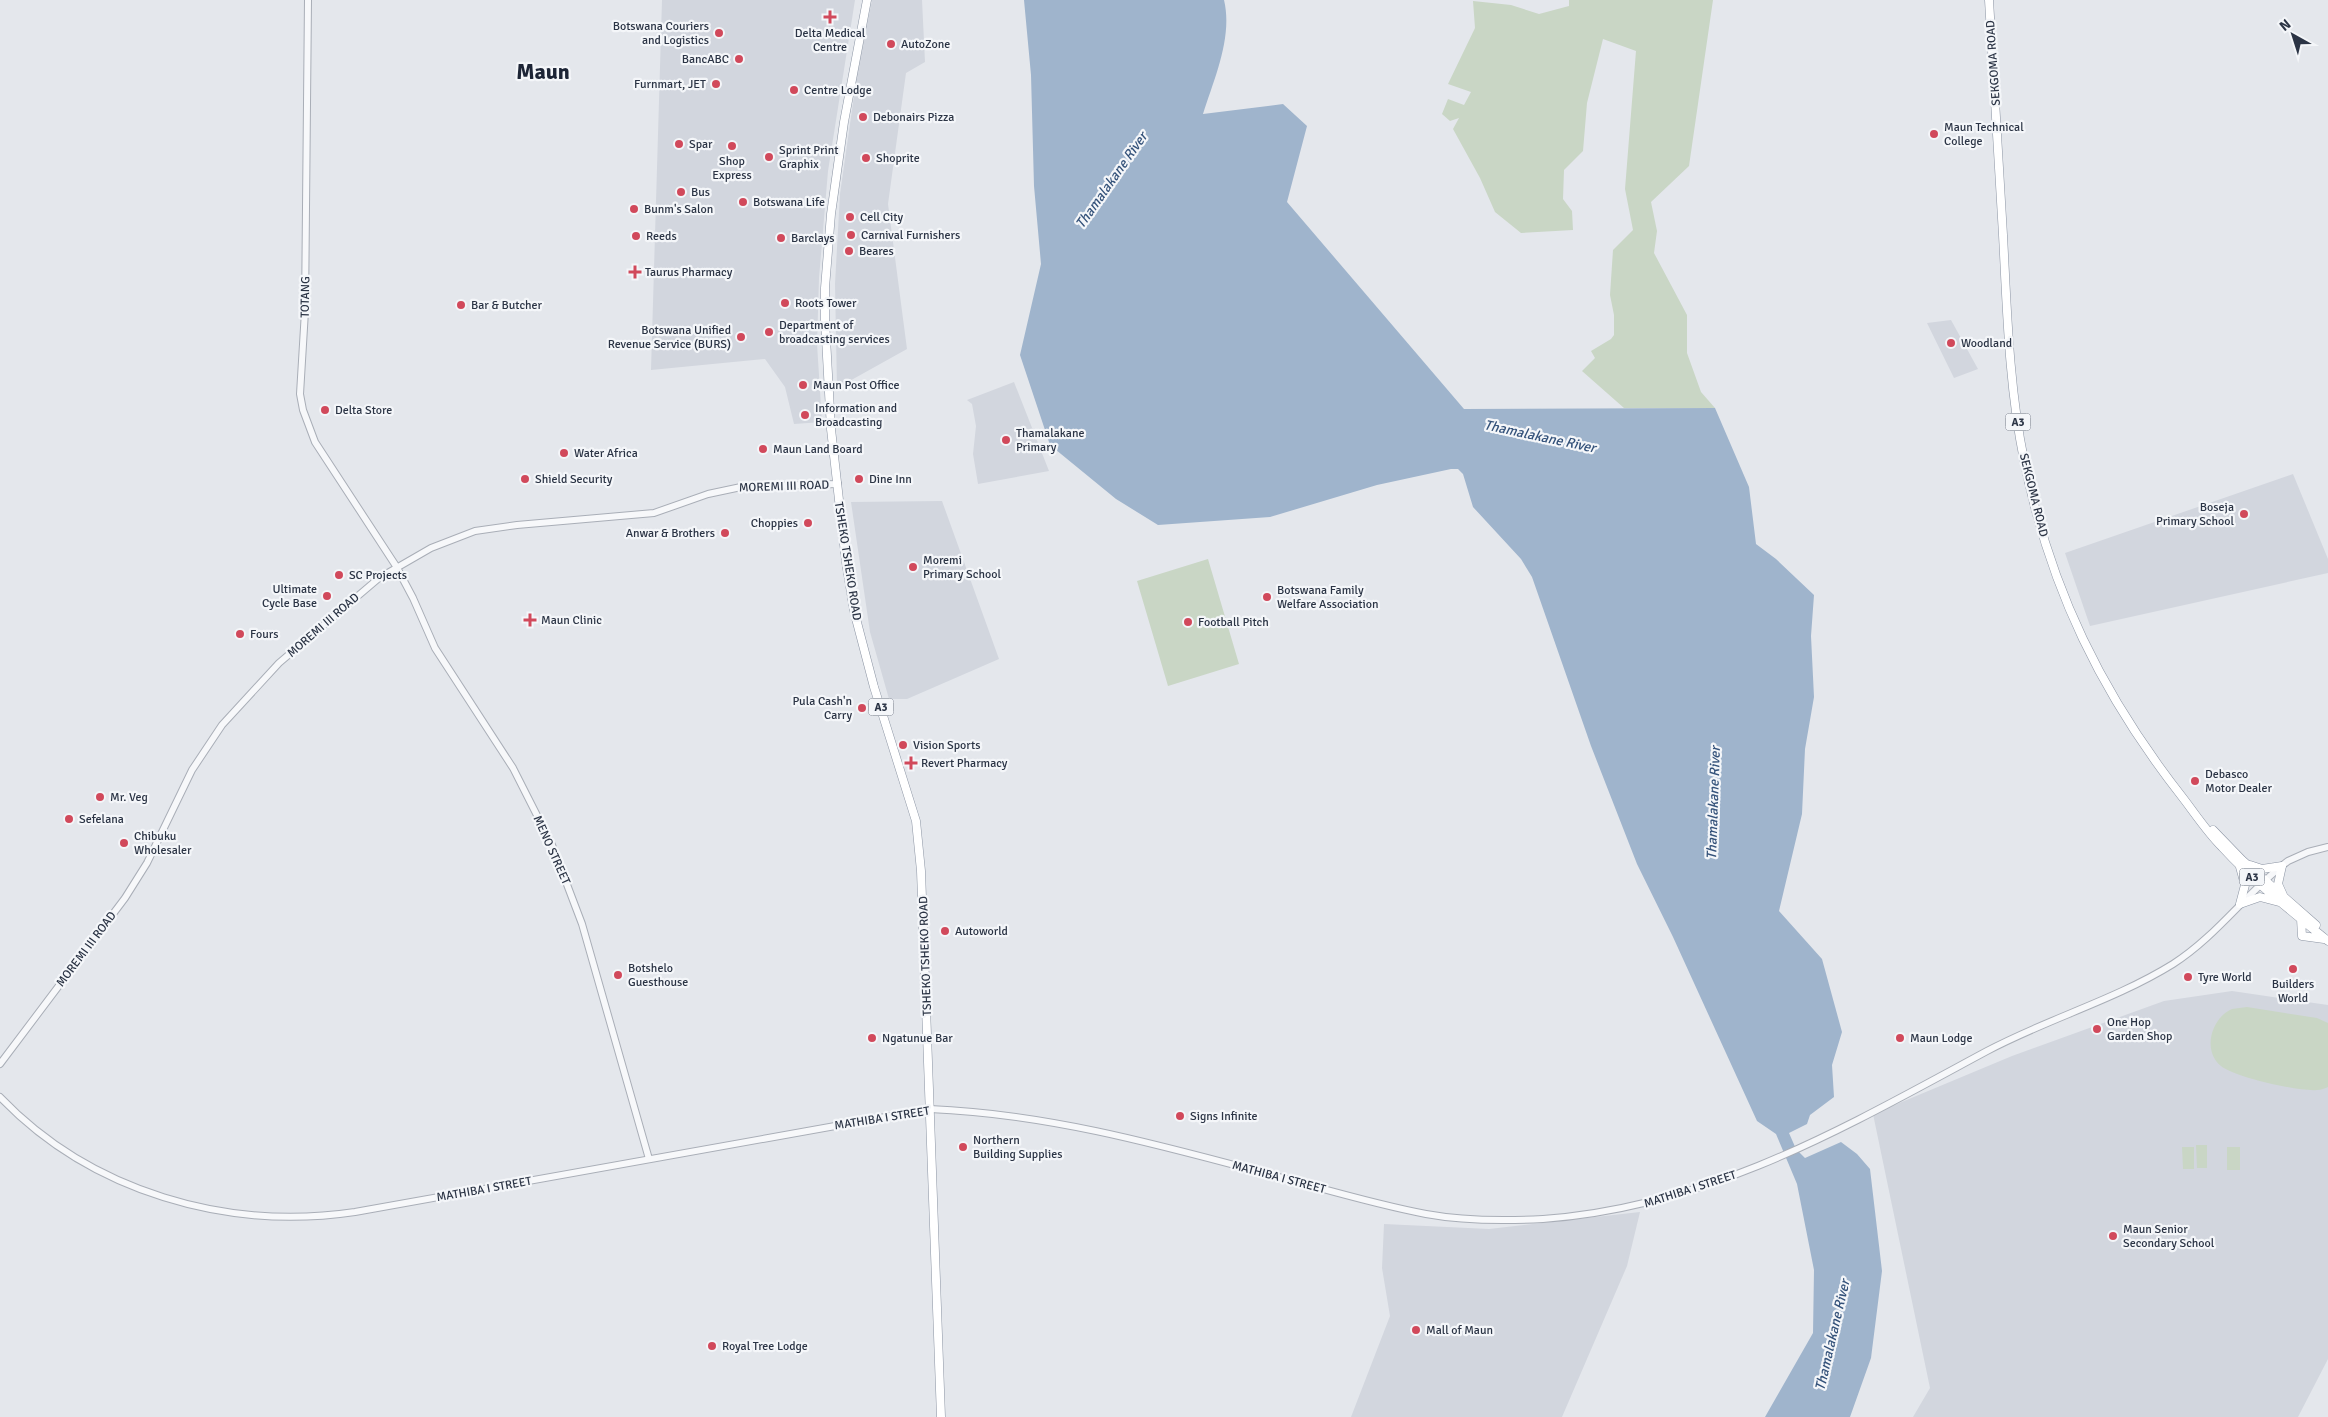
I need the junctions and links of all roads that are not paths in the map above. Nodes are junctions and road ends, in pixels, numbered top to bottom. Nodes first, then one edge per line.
1 (308, 0) edge
2 (867, 0) edge
3 (1989, 0) edge
4 (838, 484) junction
5 (396, 566) junction
6 (2328, 847) edge
7 (2240, 862) junction
8 (2282, 866) junction
9 (2263, 883) junction
10 (2283, 901) junction
11 (2240, 904) junction
12 (2301, 919) junction
13 (2328, 938) edge
14 (0, 1064) edge
15 (0, 1096) edge
16 (930, 1109) junction
17 (649, 1160) junction
18 (941, 1417) edge

1 - 5 street, TOTANG
2 - 4 highway, TSHEKO TSHEKO ROAD / A3
3 - 7 highway, SEKGOMA ROAD / A3
4 - 5 street, MOREMI III ROAD
4 - 16 highway, TSHEKO TSHEKO ROAD / A3
5 - 14 street, MOREMI III ROAD
5 - 17 street, MENO STREET
6 - 8 street, MATHIBA I STREET
7 - 8 highway
7 - 9 highway, SEKGOMA ROAD / A3
7 - 11 highway
8 - 9 street, MATHIBA I STREET
8 - 10 highway
9 - 10 highway, SEKGOMA ROAD / A3
9 - 11 street, MATHIBA I STREET
10 - 11 highway
10 - 12 highway, SEKGOMA ROAD / A3
10 - 13 highway, SEKGOMA ROAD / A3
11 - 16 street, MATHIBA I STREET
12 - 13 highway, SEKGOMA ROAD / A3
12 - 13 highway
15 - 17 street, MATHIBA I STREET
16 - 17 street, MATHIBA I STREET
16 - 18 highway, TSHEKO TSHEKO ROAD / A3

